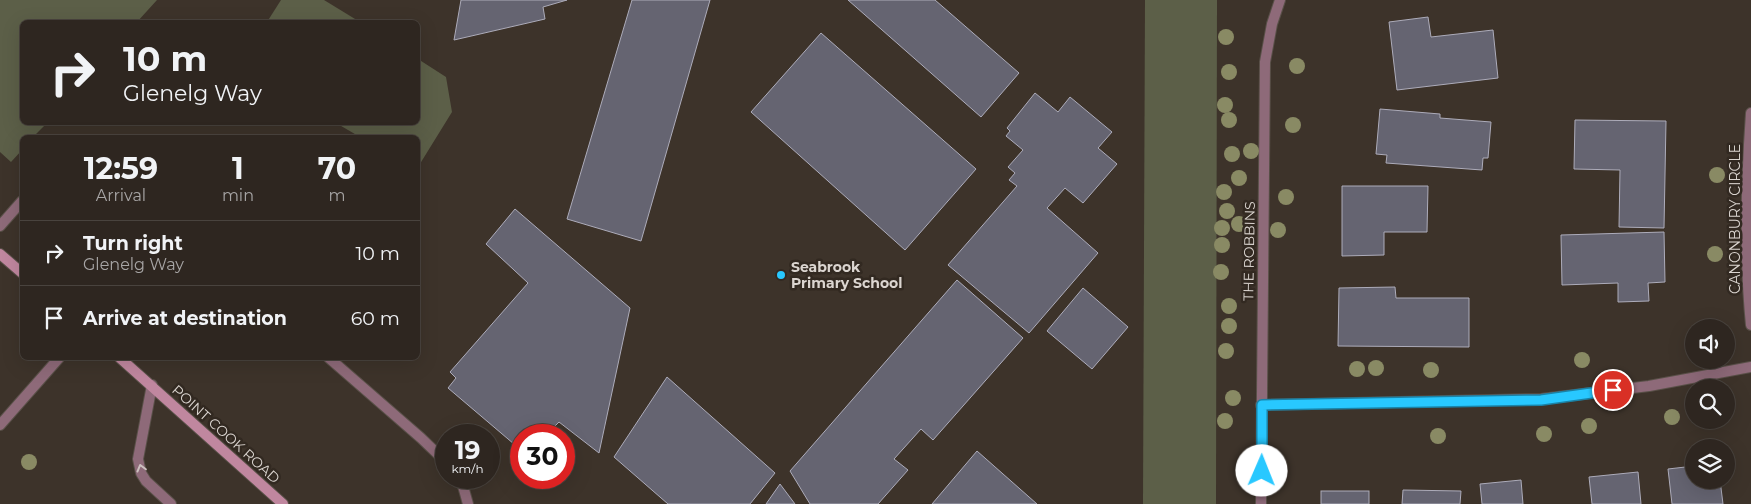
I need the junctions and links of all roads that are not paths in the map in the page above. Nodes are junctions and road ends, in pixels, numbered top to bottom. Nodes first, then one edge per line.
1 (1280, 0) edge
2 (1751, 113) edge
3 (20, 203) edge
4 (0, 226) edge
5 (0, 254) edge
6 (20, 271) edge
7 (1751, 325) edge
8 (57, 360) edge
9 (122, 360) edge
10 (331, 360) edge
11 (1751, 367) edge
12 (152, 385) junction
13 (1262, 405) junction
14 (0, 425) edge
15 (435, 451) edge
16 (464, 489) edge
17 (171, 504) edge
18 (283, 504) edge
19 (468, 504) edge
20 (1261, 504) edge

1 - 13 street, THE ROBBINS
2 - 7 street, CANONBURY CIRCLE
3 - 4 street
5 - 6 main road
8 - 14 street
9 - 12 main road, POINT COOK ROAD
10 - 15 street
11 - 13 street
17 -> 12 street, POINT COOK ROAD
12 - 18 main road, POINT COOK ROAD
13 - 20 street, THE ROBBINS
16 - 19 street

